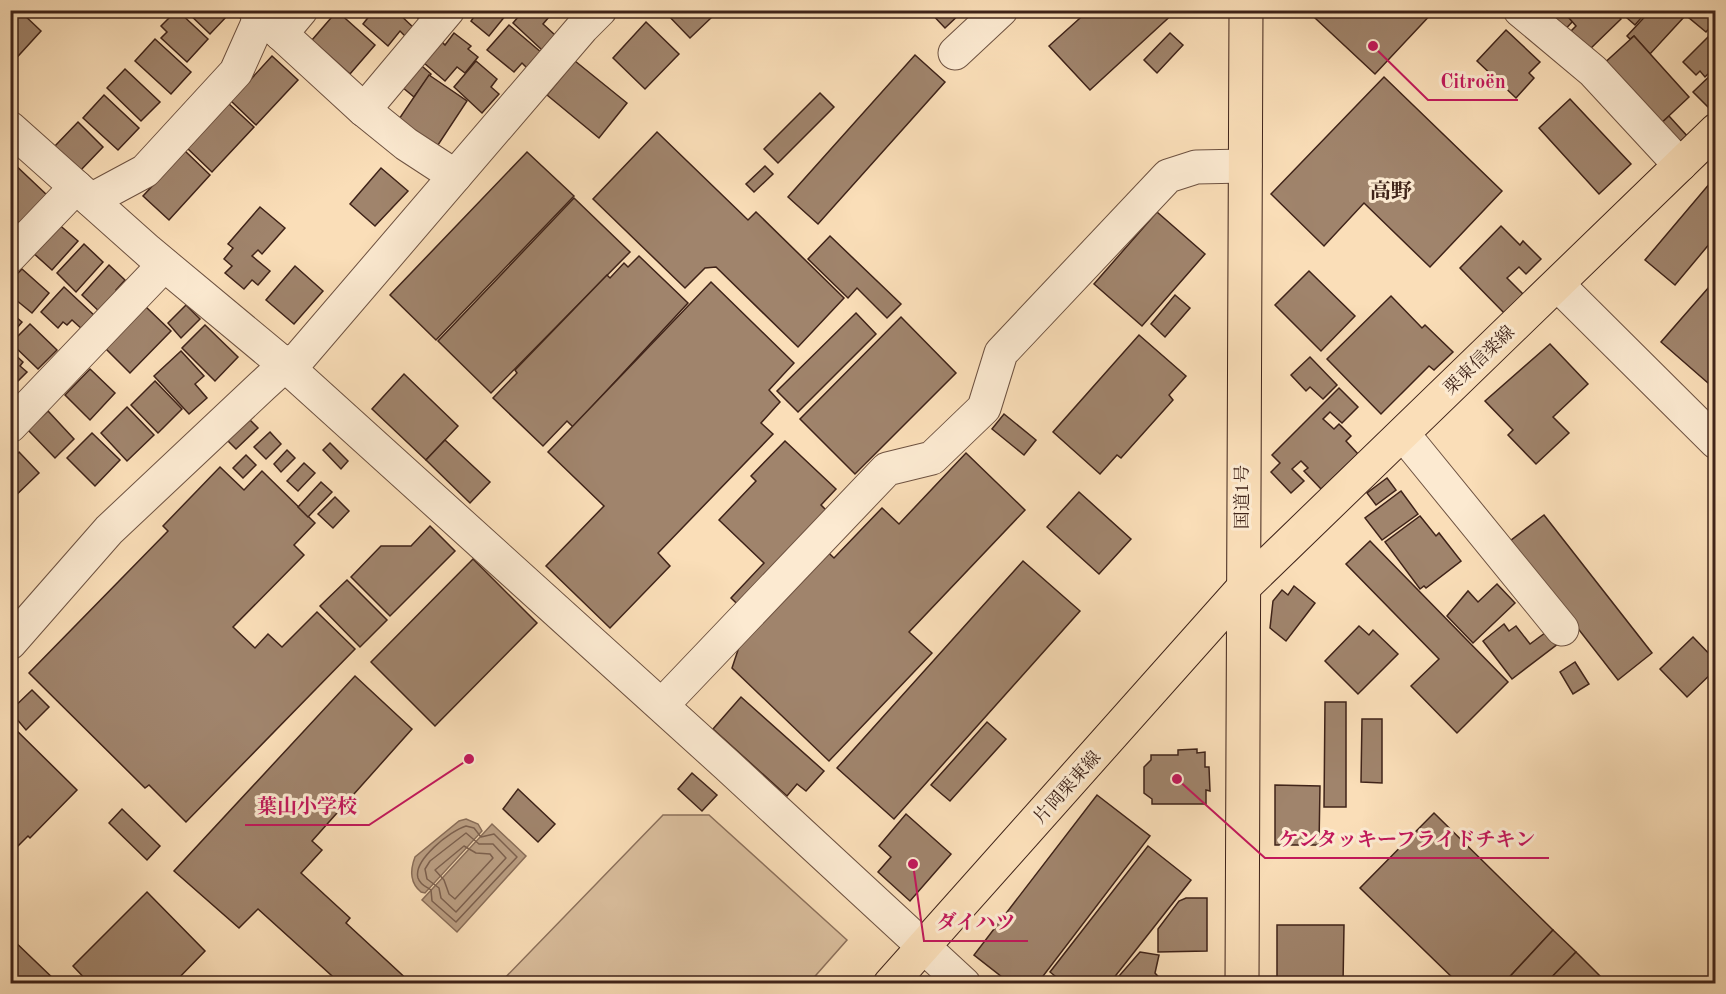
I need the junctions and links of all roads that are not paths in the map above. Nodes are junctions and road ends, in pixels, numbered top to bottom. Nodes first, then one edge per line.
1 (448, 10) edge
2 (1001, 10) edge
3 (1246, 10) edge
4 (1520, 10) edge
5 (591, 14) edge
6 (275, 18) edge
7 (955, 53) dead end
8 (364, 110) junction
9 (10, 128) edge
10 (1716, 130) edge
11 (1680, 165) junction
12 (1245, 166) junction
13 (455, 176) junction
14 (83, 193) junction
15 (10, 256) edge
16 (164, 265) junction
17 (1558, 285) junction
18 (285, 365) junction
19 (10, 426) edge
20 (1403, 434) junction
21 (1716, 442) edge
22 (1242, 589) junction
23 (1562, 629) dead end
24 (10, 643) edge
25 (662, 705) junction
26 (923, 947) junction
27 (890, 984) edge
28 (964, 984) edge
29 (1242, 984) edge

1 - 8 street
2 - 7 street
3 - 12 main road, 国道1号
4 - 11 street
5 - 13 street
6 - 8 street
6 - 14 street
8 - 13 street
9 - 14 street
10 - 11 main road, 栗東信楽線
11 - 17 main road, 栗東信楽線
12 - 22 main road, 国道1号
12 - 25 street
13 - 18 street
14 - 15 street
14 - 16 street
16 - 18 street
16 - 19 street
17 - 20 main road, 栗東信楽線
17 - 21 street
18 - 24 street
18 - 25 street
20 - 22 main road, 栗東信楽線
20 - 23 street
22 - 26 main road, 片岡栗東線
22 - 29 main road, 国道1号
25 - 26 street
26 - 27 main road, 片岡栗東線
26 - 28 street

